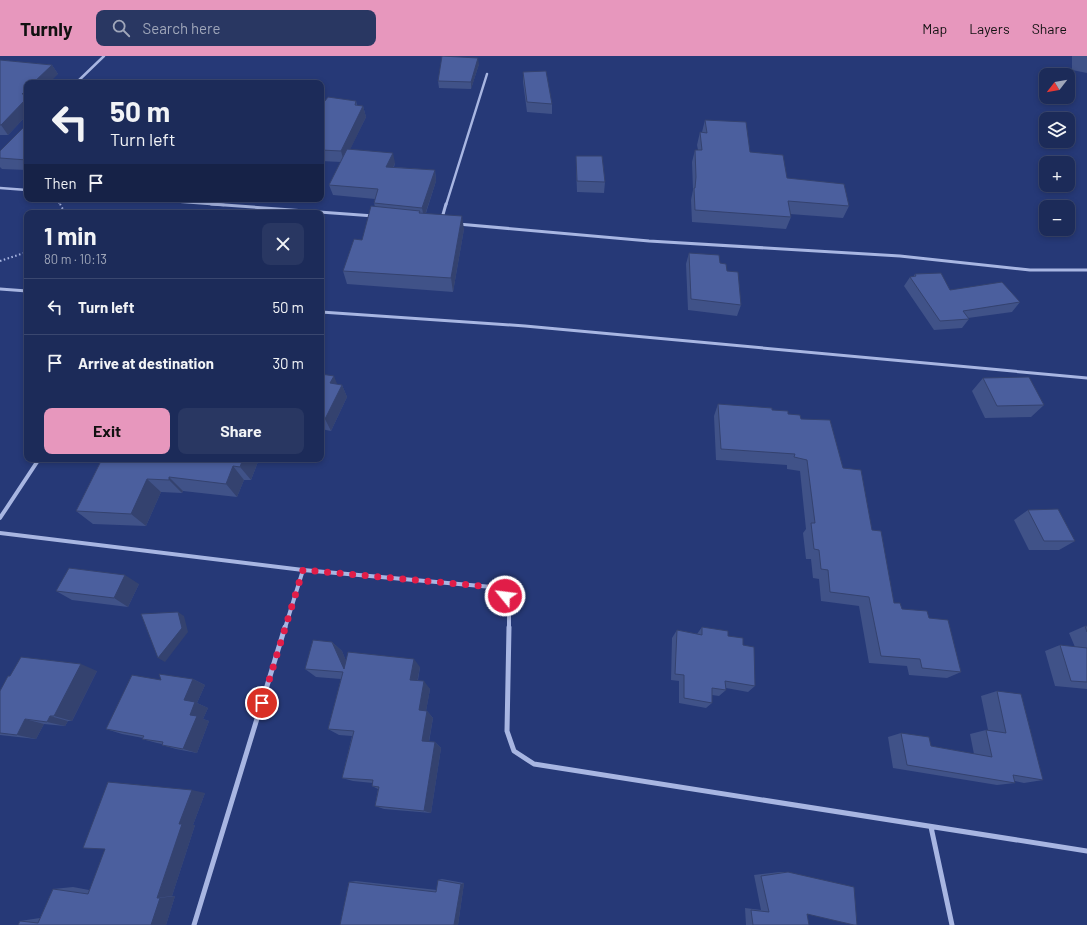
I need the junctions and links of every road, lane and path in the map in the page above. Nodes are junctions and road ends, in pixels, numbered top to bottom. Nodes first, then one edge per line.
1 (104, 56) edge
2 (487, 74) dead end
3 (79, 80) edge
4 (0, 188) edge
5 (24, 190) edge
6 (183, 202) edge
7 (289, 210) edge
8 (324, 213) edge
9 (382, 217) edge
10 (440, 222) edge
11 (456, 224) edge
12 (24, 253) edge
13 (0, 260) edge
14 (1087, 270) edge
15 (0, 289) edge
16 (24, 291) edge
17 (324, 312) edge
18 (1087, 378) edge
19 (37, 462) edge
20 (0, 518) edge
21 (0, 533) edge
22 (303, 570) junction
23 (931, 827) junction
24 (1087, 851) edge
25 (194, 925) edge
26 (952, 925) edge

1 - 3 street
2 - 10 street
4 - 5 street
6 - 7 street
8 - 9 street
11 - 14 street
12 - 13 path
15 - 16 street
17 - 18 street
19 - 20 street
21 - 22 street
22 - 23 street
22 - 25 street
23 - 24 street
23 - 26 street

